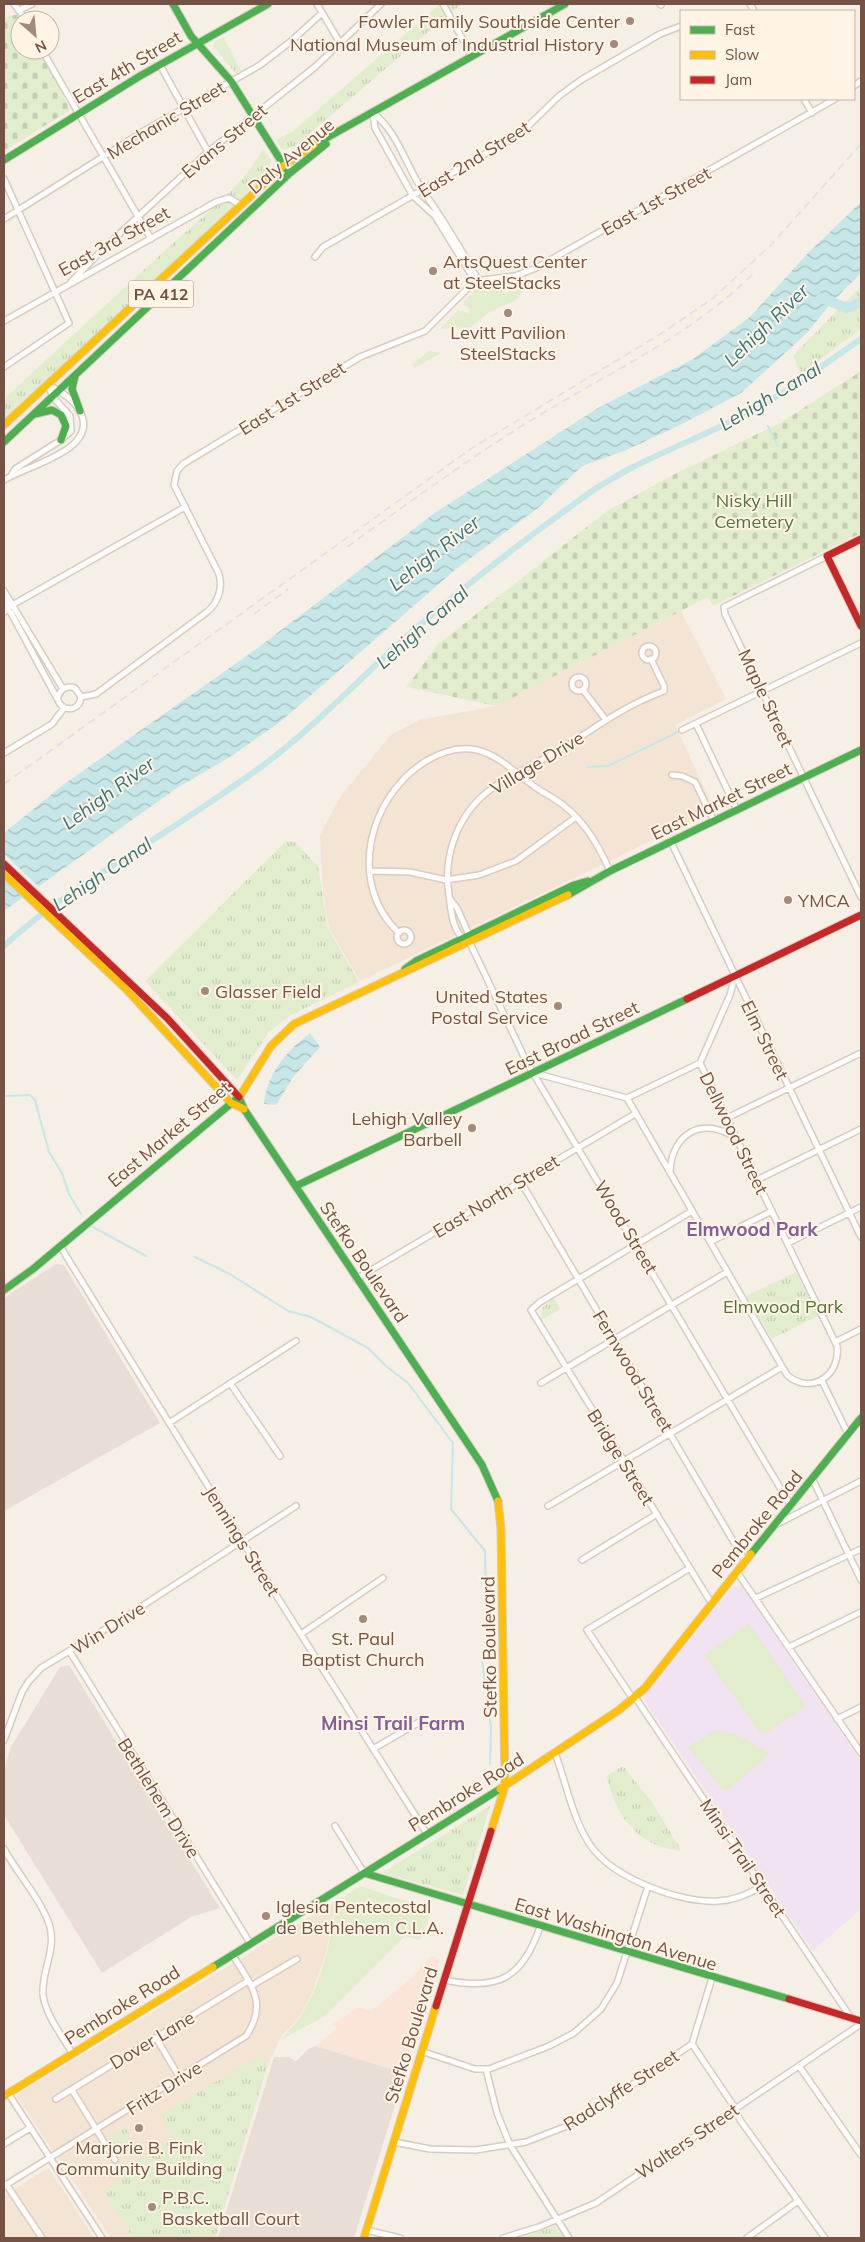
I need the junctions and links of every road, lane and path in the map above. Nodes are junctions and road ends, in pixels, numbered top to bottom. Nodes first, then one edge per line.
1 (14, 4) edge
2 (32, 4) edge
3 (173, 4) edge
4 (268, 4) edge
5 (317, 4) edge
6 (381, 4) edge
7 (443, 4) edge
8 (566, 4) edge
9 (554, 7) edge
10 (20, 10) joint
11 (322, 13) junction
12 (680, 26) edge
13 (198, 43) junction
14 (340, 43) junction
15 (472, 56) junction
16 (48, 60) edge
17 (160, 65) junction
18 (231, 81) junction
19 (805, 100) edge
20 (832, 100) edge
21 (184, 107) junction
22 (373, 113) junction
23 (812, 113) junction
24 (78, 114) junction
25 (253, 117) junction
26 (350, 126) junction
27 (208, 152) junction
28 (103, 156) junction
29 (4, 160) edge
30 (283, 166) junction
31 (290, 173) junction
32 (4, 179) edge
33 (423, 191) junction
34 (413, 196) junction
35 (239, 204) junction
36 (18, 210) junction
37 (138, 217) junction
38 (4, 219) edge
39 (150, 239) junction
40 (315, 257) dead end
41 (477, 281) junction
42 (71, 282) junction
43 (54, 292) junction
44 (4, 321) edge
45 (4, 367) edge
46 (75, 376) junction
47 (48, 385) junction
48 (60, 390) junction
49 (53, 397) junction
50 (80, 411) junction
51 (35, 414) junction
52 (4, 426) edge
53 (61, 440) junction
54 (4, 442) edge
55 (11, 476) junction
56 (4, 480) edge
57 (185, 507) junction
58 (861, 539) edge
59 (828, 556) junction
60 (4, 590) edge
61 (4, 600) edge
62 (8, 609) edge
63 (861, 626) edge
64 (861, 643) edge
65 (651, 659) dead end
66 (62, 689) junction
67 (583, 690) dead end
68 (763, 691) junction
69 (58, 698) junction
70 (81, 698) junction
71 (64, 708) junction
72 (606, 720) junction
73 (696, 724) junction
74 (682, 730) dead end
75 (861, 750) edge
76 (4, 752) edge
77 (517, 774) junction
78 (672, 776) dead end
79 (804, 778) junction
80 (737, 810) junction
81 (576, 817) junction
82 (714, 820) junction
83 (671, 842) junction
84 (4, 864) edge
85 (370, 871) junction
86 (610, 872) junction
87 (4, 874) edge
88 (446, 880) junction
89 (594, 880) junction
90 (861, 897) edge
91 (450, 898) junction
92 (861, 915) edge
93 (399, 933) dead end
94 (470, 935) junction
95 (462, 939) junction
96 (470, 943) junction
97 (400, 973) junction
98 (735, 976) junction
99 (129, 987) junction
100 (861, 1053) edge
101 (700, 1063) junction
102 (534, 1073) junction
103 (788, 1088) junction
104 (238, 1097) junction
105 (627, 1098) junction
106 (231, 1103) junction
107 (244, 1109) junction
108 (635, 1114) junction
109 (727, 1118) junction
110 (861, 1129) edge
111 (737, 1138) junction
112 (579, 1147) junction
113 (819, 1150) junction
114 (670, 1173) junction
115 (757, 1180) junction
116 (521, 1182) junction
117 (296, 1186) junction
118 (861, 1206) edge
119 (692, 1211) junction
120 (772, 1212) junction
121 (850, 1212) junction
122 (861, 1237) edge
123 (710, 1242) junction
124 (788, 1243) junction
125 (636, 1245) junction
126 (60, 1246) junction
127 (726, 1272) junction
128 (356, 1279) junction
129 (579, 1279) junction
130 (4, 1290) edge
131 (672, 1304) junction
132 (861, 1329) edge
133 (615, 1339) junction
134 (296, 1341) dead end
135 (835, 1342) junction
136 (566, 1367) junction
137 (782, 1367) junction
138 (822, 1381) junction
139 (230, 1383) junction
140 (541, 1383) dead end
141 (728, 1399) junction
142 (861, 1418) edge
143 (170, 1423) junction
144 (670, 1434) junction
145 (848, 1434) junction
146 (280, 1456) dead end
147 (624, 1461) junction
148 (813, 1480) junction
149 (861, 1482) edge
150 (823, 1500) junction
151 (296, 1506) dead end
152 (548, 1506) dead end
153 (791, 1506) junction
154 (657, 1514) junction
155 (777, 1524) junction
156 (242, 1540) junction
157 (861, 1549) edge
158 (848, 1553) junction
159 (582, 1560) dead end
160 (745, 1561) junction
161 (690, 1568) junction
162 (737, 1572) junction
163 (383, 1578) dead end
164 (861, 1580) edge
165 (756, 1598) junction
166 (712, 1604) junction
167 (861, 1612) edge
168 (301, 1634) junction
169 (789, 1647) junction
170 (70, 1652) junction
171 (634, 1698) junction
172 (861, 1707) edge
173 (837, 1719) junction
174 (421, 1721) dead end
175 (4, 1740) edge
176 (373, 1750) junction
177 (555, 1753) junction
178 (861, 1753) edge
179 (505, 1786) junction
180 (335, 1826) dead end
181 (427, 1834) junction
182 (4, 1849) edge
183 (364, 1873) junction
184 (648, 1886) junction
185 (762, 1886) junction
186 (467, 1905) junction
187 (540, 1926) junction
188 (250, 1943) junction
189 (628, 1953) junction
190 (232, 1954) junction
191 (297, 1959) dead end
192 (712, 1978) junction
193 (444, 1980) junction
194 (250, 1984) junction
195 (851, 2018) junction
196 (861, 2022) edge
197 (156, 2038) junction
198 (692, 2044) junction
199 (421, 2051) junction
200 (72, 2053) junction
201 (800, 2066) junction
202 (486, 2070) junction
203 (180, 2078) junction
204 (72, 2090) junction
205 (6, 2094) edge
206 (56, 2099) dead end
207 (735, 2108) junction
208 (30, 2128) junction
209 (96, 2129) junction
210 (394, 2142) junction
211 (5, 2143) edge
212 (510, 2145) junction
213 (861, 2155) edge
214 (49, 2157) junction
215 (115, 2160) dead end
216 (5, 2185) edge
217 (798, 2201) junction
218 (557, 2220) junction
219 (366, 2230) junction
220 (42, 2238) edge
221 (102, 2238) edge
222 (364, 2238) edge
223 (400, 2238) edge
224 (503, 2238) edge
225 (568, 2238) edge
226 (747, 2238) edge
227 (824, 2238) edge

1 - 10 street
2 - 10 street
3 - 13 main road
4 - 13 main road, East 4th Street
5 - 11 street
6 - 14 street, Evans Street
7 - 15 street
8 - 9 main road, PA 412
9 - 15 main road, PA 412
11 - 14 street
11 - 18 street, Mechanic Street
12 - 33 street, East 2nd Street
13 - 17 main road, East 4th Street
13 - 18 main road
14 - 25 street, Evans Street
15 - 22 main road, PA 412
16 - 24 street
17 - 21 street
17 - 24 main road, East 4th Street
18 - 21 street, Mechanic Street
18 - 25 main road
19 - 23 street
20 - 23 street, East 1st Street
21 - 27 street
21 - 28 street, Mechanic Street
22 - 26 main road, PA 412
22 - 33 street
22 - 34 street
23 - 41 street, East 1st Street
24 - 28 street
24 - 29 main road, East 4th Street
25 - 27 street, Evans Street
25 - 30 main road
26 - 30 main road, Daly Avenue / PA 412
26 - 31 main road, Daly Avenue / PA 412
27 - 37 street, Evans Street
28 - 36 street, Mechanic Street
28 - 37 street
30 - 31 main road
30 - 35 main road, Daly Avenue / PA 412
31 - 46 main road, Daly Avenue / PA 412
32 - 36 street
33 - 34 street, East 2nd Street
33 - 41 street
34 - 40 street, East 2nd Street
34 - 41 street
35 - 39 street, East 3rd Street
35 - 47 main road, Daly Avenue / PA 412
36 - 38 street, Mechanic Street
36 - 43 street
37 - 39 street
37 - 42 street, Evans Street
39 - 42 street, East 3rd Street
41 - 57 street, East 1st Street
42 - 43 street, East 3rd Street
43 - 44 street, East 3rd Street
43 - 45 street
46 - 48 main road, Daly Avenue / PA 412
46 - 50 main road
47 - 48 street
47 - 49 street
47 - 52 main road, Daly Avenue / PA 412
48 - 49 main road, Daly Avenue / PA 412
48 - 50 street
49 - 51 main road, Daly Avenue / PA 412
49 - 53 street
50 - 55 street
51 - 53 main road
51 - 54 main road, Daly Avenue / PA 412
53 - 55 street
55 - 56 street
57 - 62 street
57 - 70 street, East 1st Street
58 - 59 main road
59 - 63 main road
59 - 68 street, Maple Street
60 - 62 street
61 - 62 street
62 - 66 street
62 - 69 street
64 - 68 street
65 - 72 street, Village Drive
66 - 69 street
66 - 70 street
67 - 72 street
68 - 73 street
68 - 79 street, Maple Street
69 - 71 street
70 - 71 street
71 - 76 street
72 - 77 street, Village Drive
73 - 74 street
73 - 80 street
75 - 79 main road, East Market Street
77 - 81 street
77 - 85 street
77 - 88 street, Village Drive
78 - 82 street
79 - 80 main road, East Market Street
79 - 90 street, Maple Street
80 - 82 main road, East Market Street
81 - 86 street
81 - 88 street
82 - 83 main road, East Market Street
83 - 86 main road, East Market Street
83 - 98 street, Elm Street
84 - 99 main road, Stefko Boulevard
85 - 88 street
85 - 93 street
86 - 89 main road, East Market Street
87 - 99 main road, Stefko Boulevard
88 - 91 street, Village Drive
89 - 94 main road, East Market Street
89 - 96 main road, East Market Street
91 - 94 street, Village Drive
91 - 95 street, Village Drive
92 - 98 main road, East Broad Street
94 - 95 main road, East Market Street
94 - 96 street, Village Drive
95 - 96 street
95 - 97 main road, East Market Street
96 - 97 main road, East Market Street
96 - 102 street, Wood Street
97 - 104 main road, East Market Street
98 - 101 street, Dellwood Street
98 - 102 main road, East Broad Street
98 - 103 street, Elm Street
99 - 104 main road, Stefko Boulevard
99 - 106 main road, Stefko Boulevard
100 - 103 street
101 - 105 street
101 - 109 street, Dellwood Street
102 - 105 street
102 - 112 street, Wood Street
102 - 117 main road, East Broad Street
103 - 109 street
103 - 113 street, Elm Street
104 - 106 main road, East Market Street
104 - 107 main road, Stefko Boulevard
105 - 108 street
106 - 107 main road, Stefko Boulevard
106 - 126 main road, East Market Street
107 - 117 main road, Stefko Boulevard
108 - 112 street, East North Street
108 - 114 street
109 - 111 street, Dellwood Street
110 - 113 street
111 - 114 street
111 - 115 street, Dellwood Street
112 - 116 street, East North Street
112 - 125 street, Wood Street
113 - 115 street
113 - 121 street, Elm Street
114 - 119 street
115 - 120 street, Dellwood Street
116 - 128 street, East North Street
116 - 129 street, Fernwood Street
117 - 128 main road, Stefko Boulevard
118 - 121 street
119 - 123 street
119 - 125 street
120 - 123 street
120 - 124 street, Dellwood Street
121 - 122 street, Elm Street
121 - 124 street
123 - 127 street
124 - 135 street, Dellwood Street
125 - 129 street
125 - 131 street, Wood Street
126 - 130 main road, East Market Street
126 - 143 street, Jennings Street
127 - 131 street
127 - 137 street
128 - 179 main road, Stefko Boulevard
129 - 133 street, Fernwood Street
129 - 136 street, Bridge Street
131 - 133 street
131 - 141 street, Wood Street
132 - 135 street
133 - 136 street
133 - 144 street, Fernwood Street
134 - 139 street
135 - 138 street
136 - 140 street
136 - 147 street, Bridge Street
137 - 138 street
137 - 141 street
138 - 145 street
139 - 143 street
139 - 146 street
141 - 144 street
141 - 153 street, Wood Street
142 - 145 main road, Pembroke Road
143 - 156 street, Jennings Street
144 - 147 street
144 - 160 street, Fernwood Street
145 - 148 main road, Pembroke Road
147 - 152 street
147 - 154 street, Bridge Street
148 - 150 street
148 - 153 main road, Pembroke Road
149 - 150 street
150 - 155 street
150 - 158 street
151 - 156 street, Win Drive
153 - 155 main road, Pembroke Road
154 - 159 street
154 - 161 street, Bridge Street
155 - 160 main road, Pembroke Road
156 - 168 street, Jennings Street
156 - 170 street, Win Drive
157 - 158 street
158 - 164 street
158 - 165 street
160 - 162 main road, Pembroke Road
161 - 166 street, Bridge Street
161 - 171 street, Minsi Trail Street
162 - 165 street
162 - 166 main road, Pembroke Road
163 - 168 street
165 - 169 street
166 - 171 main road, Pembroke Road
167 - 169 street
168 - 176 street, Jennings Street
169 - 173 street
170 - 175 street, Win Drive
170 - 188 street, Bethlehem Drive
171 - 177 main road, Pembroke Road
171 - 185 street, Minsi Trail Street
172 - 173 street
173 - 178 street
174 - 176 street
176 - 181 street, Jennings Street
177 - 179 main road, Pembroke Road
177 - 184 street
179 - 181 main road, Pembroke Road
179 - 186 main road, Stefko Boulevard
180 - 183 street
181 - 183 main road, Pembroke Road
182 - 200 street
183 - 186 main road, East Washington Avenue
183 - 188 main road, Pembroke Road
184 - 185 street
184 - 189 street
185 - 195 street, Minsi Trail Street
186 - 187 main road, East Washington Avenue
186 - 193 main road, Stefko Boulevard
187 - 189 main road, East Washington Avenue
187 - 193 street
188 - 190 main road, Pembroke Road
189 - 192 main road, East Washington Avenue
189 - 202 street
190 - 194 street, Fritz Drive
190 - 200 main road, Pembroke Road
191 - 194 street, Dover Lane
192 - 195 main road, East Washington Avenue
192 - 198 street, Radclyffe Street
193 - 199 main road, Stefko Boulevard
194 - 197 street, Dover Lane
194 - 203 street, Fritz Drive
195 - 196 main road, East Washington Avenue
196 - 201 street, Walters Street
197 - 203 street
197 - 204 street, Dover Lane
198 - 207 street
198 - 212 street, Radclyffe Street
199 - 202 street
199 - 210 main road, Stefko Boulevard
200 - 205 main road, Pembroke Road
201 - 207 street, Walters Street
201 - 213 street
202 - 212 street
203 - 209 street, Fritz Drive
204 - 206 street, Dover Lane
204 - 209 street
205 - 208 street
207 - 217 street
207 - 218 street, Walters Street
208 - 211 street
208 - 214 street
209 - 214 street, Fritz Drive
209 - 215 street
210 - 212 street, Radclyffe Street
210 - 219 main road, Stefko Boulevard
212 - 218 street
214 - 216 street, Fritz Drive
214 - 221 street
216 - 220 street
217 - 226 street
217 - 227 street
218 - 224 street, Walters Street
218 - 225 street
219 - 222 main road, Stefko Boulevard
219 - 223 street

